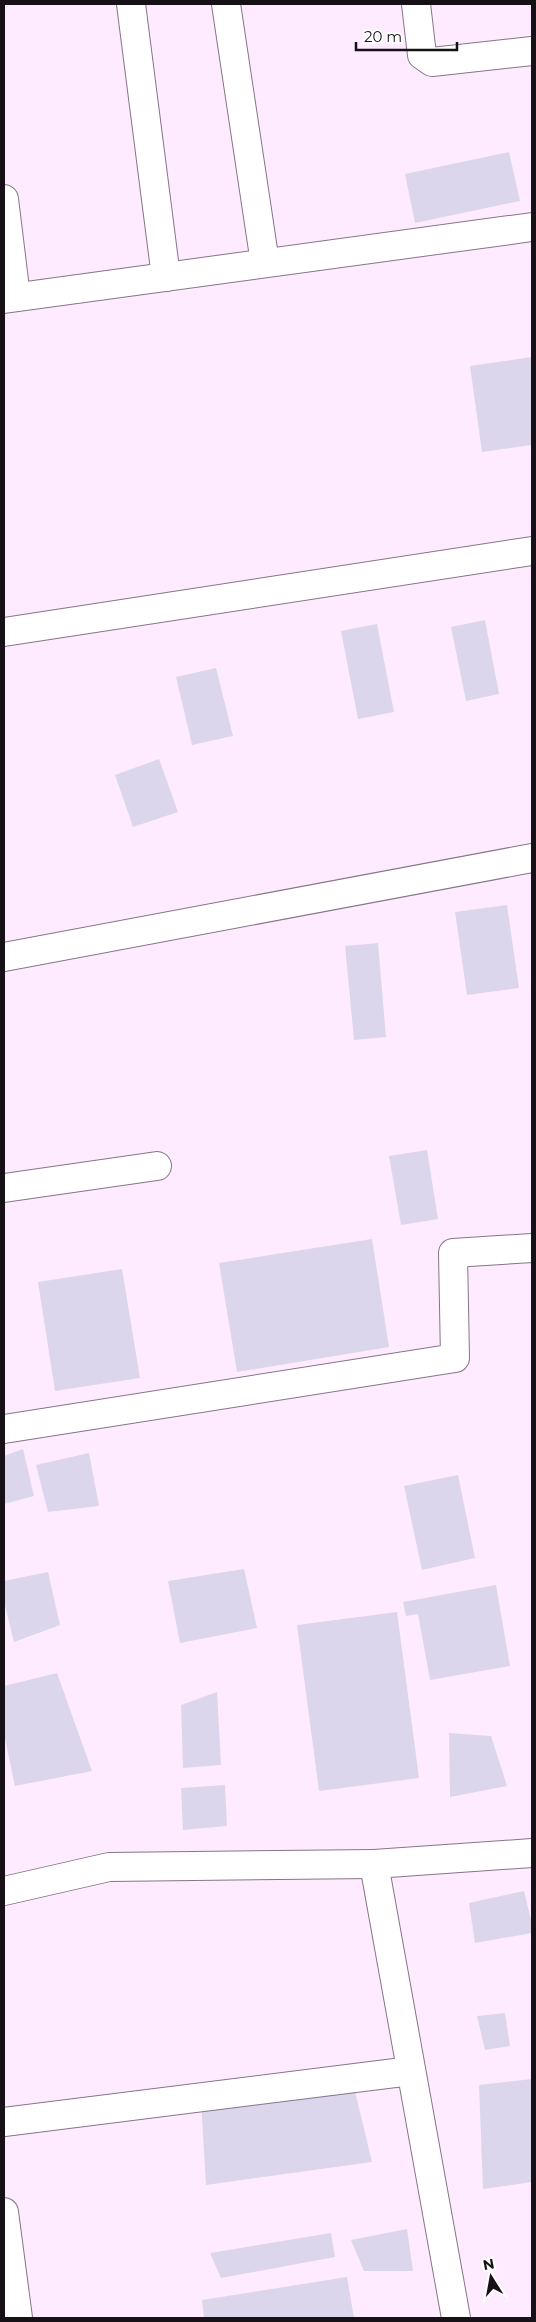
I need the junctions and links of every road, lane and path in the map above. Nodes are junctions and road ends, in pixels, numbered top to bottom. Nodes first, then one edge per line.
1 (131, 4) edge
2 (226, 4) edge
3 (416, 4) edge
4 (532, 51) edge
5 (4, 199) edge
6 (532, 227) edge
7 (265, 263) junction
8 (166, 277) junction
9 (10, 298) edge
10 (532, 551) edge
11 (4, 632) edge
12 (532, 858) edge
13 (4, 957) edge
14 (157, 1166) dead end
15 (4, 1188) edge
16 (532, 1248) edge
17 (4, 1429) edge
18 (532, 1853) edge
19 (374, 1864) junction
20 (4, 1891) edge
21 (410, 2072) junction
22 (4, 2122) edge
23 (4, 2212) edge
24 (18, 2318) edge
25 (456, 2318) edge

1 - 8 street
2 - 7 street
3 - 4 street
5 - 9 street
6 - 7 street
7 - 8 street
8 - 9 street
10 - 11 street
12 - 13 street
14 - 15 street
16 - 17 street
18 - 19 street
19 - 20 street
19 - 21 street
21 - 22 street
21 - 25 street
23 - 24 street

